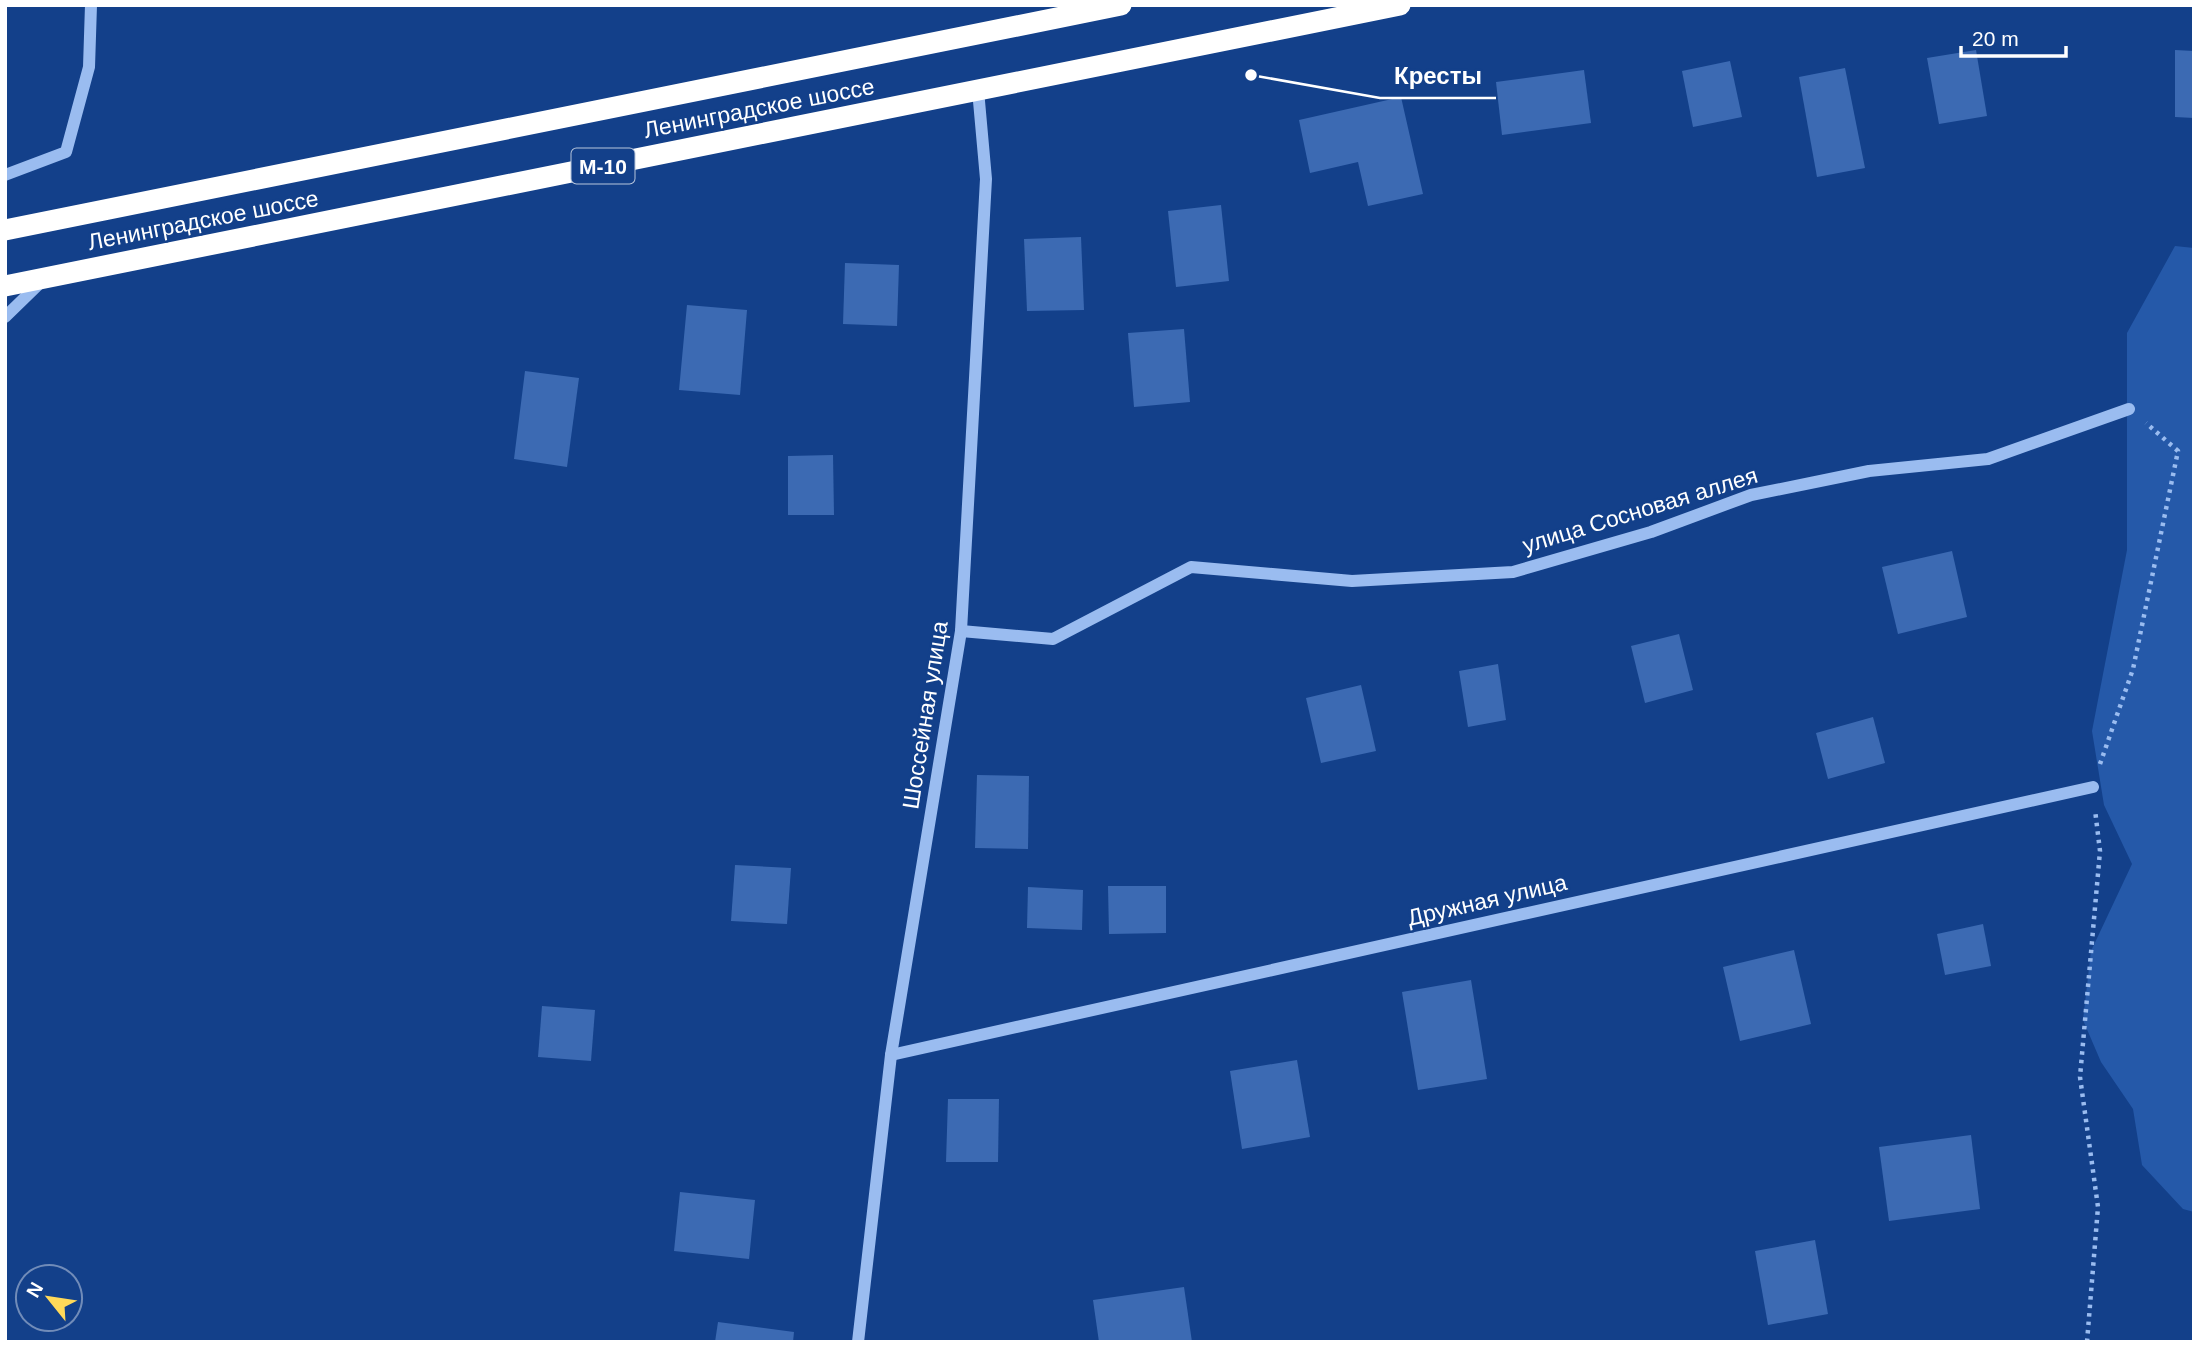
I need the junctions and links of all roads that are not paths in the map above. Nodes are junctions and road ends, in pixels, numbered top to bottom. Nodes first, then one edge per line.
1 (91, 5) edge
2 (1121, 5) edge
3 (1400, 5) edge
4 (978, 90) junction
5 (5, 174) edge
6 (5, 230) edge
7 (44, 279) junction
8 (5, 286) edge
9 (5, 317) edge
10 (2129, 409) road end
11 (961, 631) junction
12 (2092, 787) road end
13 (891, 1055) junction
14 (858, 1342) edge

1 - 5 street
2 - 6 highway, Ленинградское шоссе / М-10
3 - 4 highway, Ленинградское шоссе / М-10
4 - 7 highway, Ленинградское шоссе / М-10
4 - 11 street, Шоссейная улица
7 - 8 highway, Ленинградское шоссе / М-10
7 - 9 street
10 - 11 street, улица Сосновая аллея
11 - 13 street, Шоссейная улица
12 - 13 street, Дружная улица
13 - 14 street, Шоссейная улица

